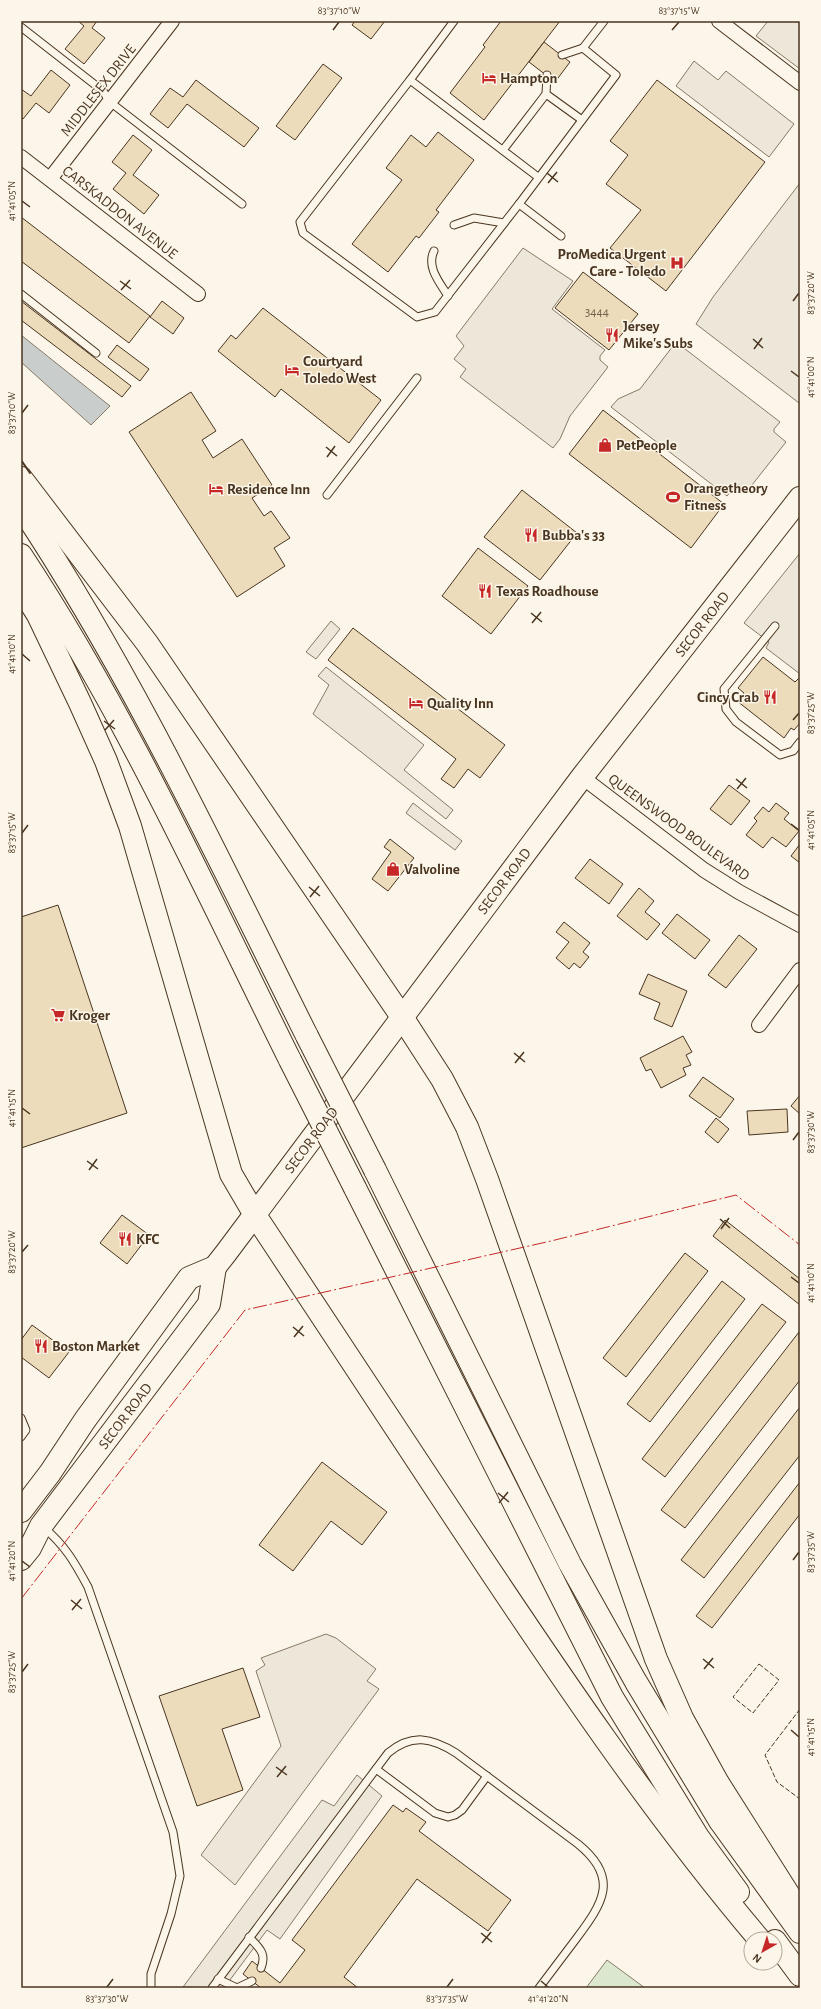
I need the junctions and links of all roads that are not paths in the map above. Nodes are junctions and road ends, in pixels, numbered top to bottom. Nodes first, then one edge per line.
1 (172, 21) edge
2 (454, 21) edge
3 (604, 21) edge
4 (719, 21) edge
5 (21, 27) edge
6 (583, 48) junction
7 (562, 55) dead end
8 (547, 76) dead end
9 (410, 80) junction
10 (800, 83) edge
11 (546, 94) junction
12 (110, 102) junction
13 (582, 120) junction
14 (503, 150) junction
15 (21, 157) edge
16 (538, 177) junction
17 (50, 179) junction
18 (242, 204) dead end
19 (519, 204) junction
20 (504, 223) junction
21 (454, 225) dead end
22 (561, 236) dead end
23 (434, 251) dead end
24 (21, 294) edge
25 (198, 294) dead end
26 (448, 296) junction
27 (96, 353) dead end
28 (417, 378) dead end
29 (21, 478) edge
30 (327, 495) dead end
31 (21, 507) edge
32 (795, 508) edge
33 (21, 555) edge
34 (21, 588) edge
35 (775, 626) dead end
36 (800, 742) edge
37 (582, 777) junction
38 (800, 925) edge
39 (800, 970) edge
40 (402, 1017) junction
41 (759, 1025) dead end
42 (255, 1215) junction
43 (215, 1267) junction
44 (21, 1418) edge
45 (21, 1437) edge
46 (21, 1511) edge
47 (41, 1526) junction
48 (21, 1559) edge
49 (376, 1768) junction
50 (487, 1776) junction
51 (800, 1910) edge
52 (752, 1931) edge
53 (767, 1931) edge
54 (800, 1932) edge
55 (249, 1937) junction
56 (783, 1953) edge
57 (783, 1967) edge
58 (261, 1968) dead end
59 (800, 1975) edge
60 (218, 1979) junction
61 (252, 1981) dead end
62 (800, 1987) edge
63 (151, 1988) edge
64 (212, 1988) edge
65 (539, 1988) edge

1 - 12 street, MIDDLESEX DRIVE
2 - 9 lane
3 - 6 lane
4 - 10 street
5 - 12 lane
6 - 7 lane
6 - 13 lane
8 - 11 lane
9 - 14 lane
9 - 26 lane
11 - 13 lane
11 - 14 lane
12 - 17 street, MIDDLESEX DRIVE
12 - 18 lane
13 - 16 lane
14 - 16 lane
15 - 17 street, CARSKADDON AVENUE
16 - 19 lane
17 - 25 street, CARSKADDON AVENUE
19 - 20 lane
19 - 22 lane
20 - 21 lane
20 - 26 lane
23 - 26 lane
24 - 27 lane
28 - 30 lane
29 - 40 main road
31 - 54 main road, bridge
32 - 37 main road, SECOR ROAD
33 - 53 main road, bridge
34 - 42 main road
35 - 36 lane
37 - 38 street, QUEENSWOOD BOULEVARD
37 - 40 main road, SECOR ROAD
39 - 41 street
40 - 42 main road, SECOR ROAD
40 - 51 main road
42 - 43 main road, SECOR ROAD
42 - 52 main road
43 - 46 main road, SECOR ROAD
43 - 47 main road, SECOR ROAD
44 - 45 lane
47 - 48 main road, SECOR ROAD
47 - 63 lane
49 - 50 lane
49 - 50 lane
49 - 55 lane
50 - 65 lane
55 - 58 lane
55 - 60 lane
56 - 59 main road
57 - 62 main road
60 - 61 lane
60 - 64 lane

